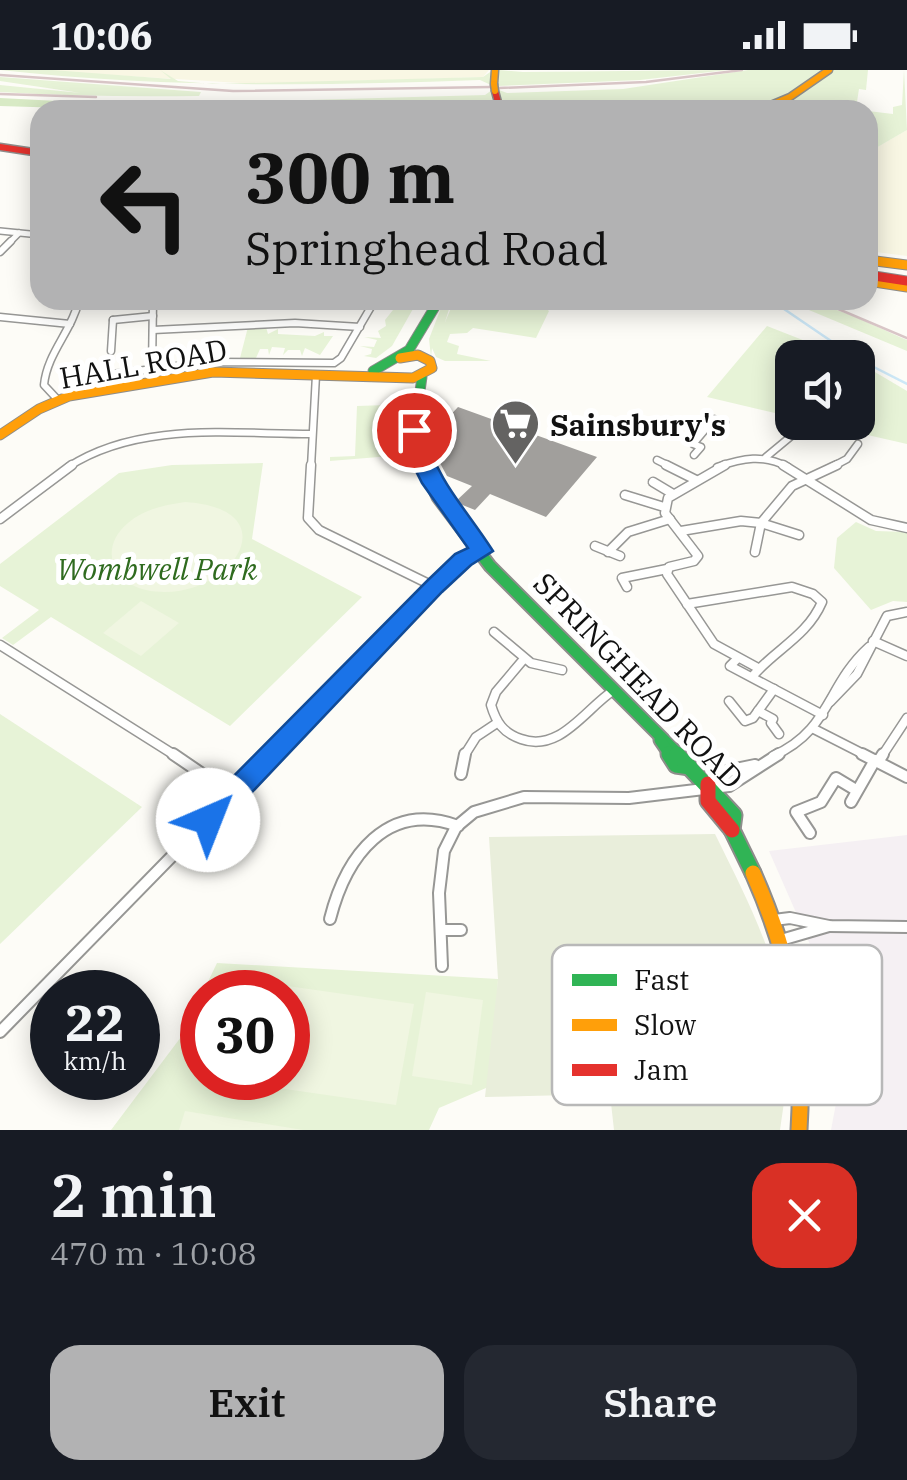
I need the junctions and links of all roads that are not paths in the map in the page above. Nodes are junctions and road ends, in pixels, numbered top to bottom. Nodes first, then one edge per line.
1 (829, 70) edge
2 (783, 100) edge
3 (0, 143) edge
4 (30, 148) edge
5 (0, 231) edge
6 (19, 233) junction
7 (30, 234) edge
8 (0, 252) edge
9 (878, 261) edge
10 (907, 265) edge
11 (878, 276) edge
12 (907, 280) edge
13 (76, 310) edge
14 (153, 310) edge
15 (370, 310) edge
16 (435, 310) edge
17 (436, 310) edge
18 (153, 316) junction
19 (0, 317) edge
20 (70, 324) junction
21 (360, 327) junction
22 (153, 330) junction
23 (111, 351) dead end
24 (424, 358) junction
25 (397, 360) junction
26 (152, 369) junction
27 (362, 374) junction
28 (316, 375) junction
29 (400, 376) junction
30 (422, 376) junction
31 (88, 377) dead end
32 (58, 400) junction
33 (416, 401) junction
34 (725, 422) dead end
35 (311, 434) junction
36 (0, 435) edge
37 (787, 440) edge
38 (858, 444) dead end
39 (694, 455) dead end
40 (766, 458) junction
41 (657, 460) dead end
42 (807, 477) junction
43 (696, 480) junction
44 (653, 482) dead end
45 (672, 494) junction
46 (626, 496) dead end
47 (664, 507) junction
48 (670, 519) junction
49 (0, 520) edge
50 (761, 524) junction
51 (907, 528) edge
52 (681, 532) junction
53 (799, 536) dead end
54 (595, 546) dead end
55 (482, 551) junction
56 (608, 552) junction
57 (755, 552) dead end
58 (620, 556) dead end
59 (668, 568) junction
60 (434, 587) junction
61 (627, 587) dead end
62 (687, 604) junction
63 (907, 614) edge
64 (494, 632) dead end
65 (871, 644) junction
66 (0, 645) edge
67 (907, 656) edge
68 (738, 658) junction
69 (523, 660) junction
70 (758, 668) junction
71 (562, 670) dead end
72 (752, 678) junction
73 (774, 689) junction
74 (614, 690) junction
75 (730, 701) dead end
76 (758, 711) junction
77 (824, 714) junction
78 (907, 718) edge
79 (497, 723) junction
80 (814, 729) junction
81 (779, 734) dead end
82 (876, 761) junction
83 (756, 766) junction
84 (461, 774) dead end
85 (907, 777) edge
86 (708, 784) junction
87 (856, 790) junction
88 (232, 794) junction
89 (851, 802) dead end
90 (458, 826) junction
91 (810, 834) dead end
92 (330, 919) dead end
93 (774, 920) junction
94 (828, 926) junction
95 (907, 928) edge
96 (442, 930) junction
97 (461, 930) dead end
98 (781, 940) junction
99 (782, 945) edge
100 (442, 966) dead end
101 (0, 1032) edge
102 (801, 1105) edge
103 (799, 1130) edge

1 - 2 main road
3 - 4 main road
5 - 6 street
6 - 7 street
6 - 8 street
9 - 10 main road
11 - 12 main road
13 - 20 street
14 - 18 street
15 - 21 street
16 - 25 main road
17 - 24 main road
18 - 22 street
18 - 23 street
19 - 20 street
20 - 32 street
21 - 22 street
21 - 26 street
22 - 26 street
24 - 25 main road, HALL ROAD
24 - 30 main road
25 - 27 main road, HALL ROAD
25 - 29 main road
26 - 31 street
27 - 28 main road, HALL ROAD
27 - 29 main road, HALL ROAD
28 - 32 main road, HALL ROAD
28 - 35 street
29 - 30 main road, HALL ROAD
29 - 33 main road, SPRINGHEAD ROAD
30 - 33 main road, SPRINGHEAD ROAD
32 - 36 main road, HALL ROAD
33 - 55 main road, SPRINGHEAD ROAD
34 - 39 street
35 - 49 street
35 - 60 street
37 - 40 street
38 - 42 street
40 - 42 street
40 - 43 street
41 - 43 street
42 - 50 street
42 - 51 street
43 - 45 street
44 - 45 street
45 - 47 street
46 - 47 street
47 - 48 street
48 - 52 street
48 - 56 street
50 - 52 street
50 - 53 street
50 - 57 street
52 - 59 street
54 - 56 street
55 - 60 street
55 - 74 main road, SPRINGHEAD ROAD
56 - 58 street
59 - 61 street
59 - 62 street
60 - 88 street
62 - 68 street
62 - 70 street
63 - 65 street
64 - 69 street
65 - 67 street
65 - 77 street
66 - 88 street
68 - 70 street
68 - 72 street
69 - 71 street
69 - 79 street
70 - 72 street
72 - 73 street
73 - 76 street
73 - 77 street
74 - 79 street
74 - 86 main road, SPRINGHEAD ROAD
75 - 76 street
76 - 81 street
77 - 80 street
78 - 82 street
79 - 84 street
80 - 82 street
80 - 83 street
82 - 85 street
82 - 87 street
83 - 86 street
83 - 86 street
86 - 90 street
86 - 93 main road, SPRINGHEAD ROAD
87 - 89 street
87 - 91 street
88 - 101 street
90 - 92 street
90 - 96 street
93 - 94 street
93 - 98 main road, SPRINGHEAD ROAD
94 - 95 street
94 - 98 street
96 - 97 street
96 - 100 street
98 - 99 main road, SPRINGHEAD ROAD
102 - 103 main road, SPRINGHEAD ROAD

